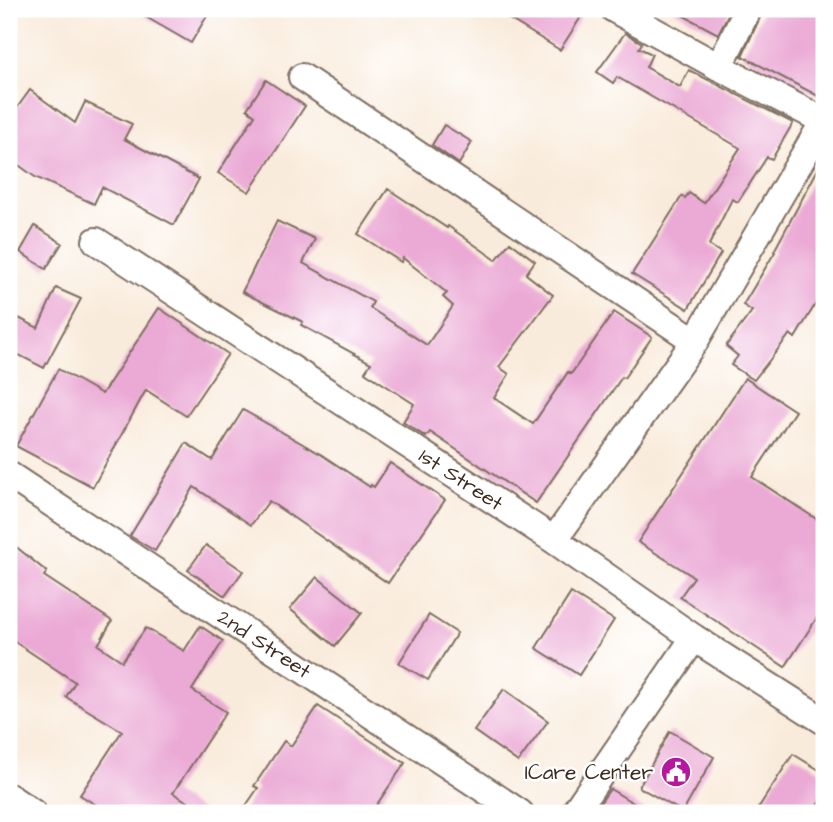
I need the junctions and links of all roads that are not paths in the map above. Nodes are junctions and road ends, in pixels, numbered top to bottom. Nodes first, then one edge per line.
1 (748, 9) edge
2 (626, 11) edge
3 (719, 67) junction
4 (302, 78) dead end
5 (824, 121) edge
6 (96, 241) dead end
7 (695, 341) junction
8 (9, 475) edge
9 (554, 540) junction
10 (694, 638) junction
11 (824, 721) edge
12 (9, 797) edge
13 (33, 813) edge
14 (520, 813) edge
15 (574, 813) edge

1 - 3 street
2 - 3 street
3 - 5 street
4 - 7 street
5 - 7 street
6 - 9 street, 1st Street
7 - 9 street
8 - 14 street, 2nd Street
9 - 10 street, 1st Street
10 - 11 street, 1st Street
10 - 15 street
12 - 13 street

